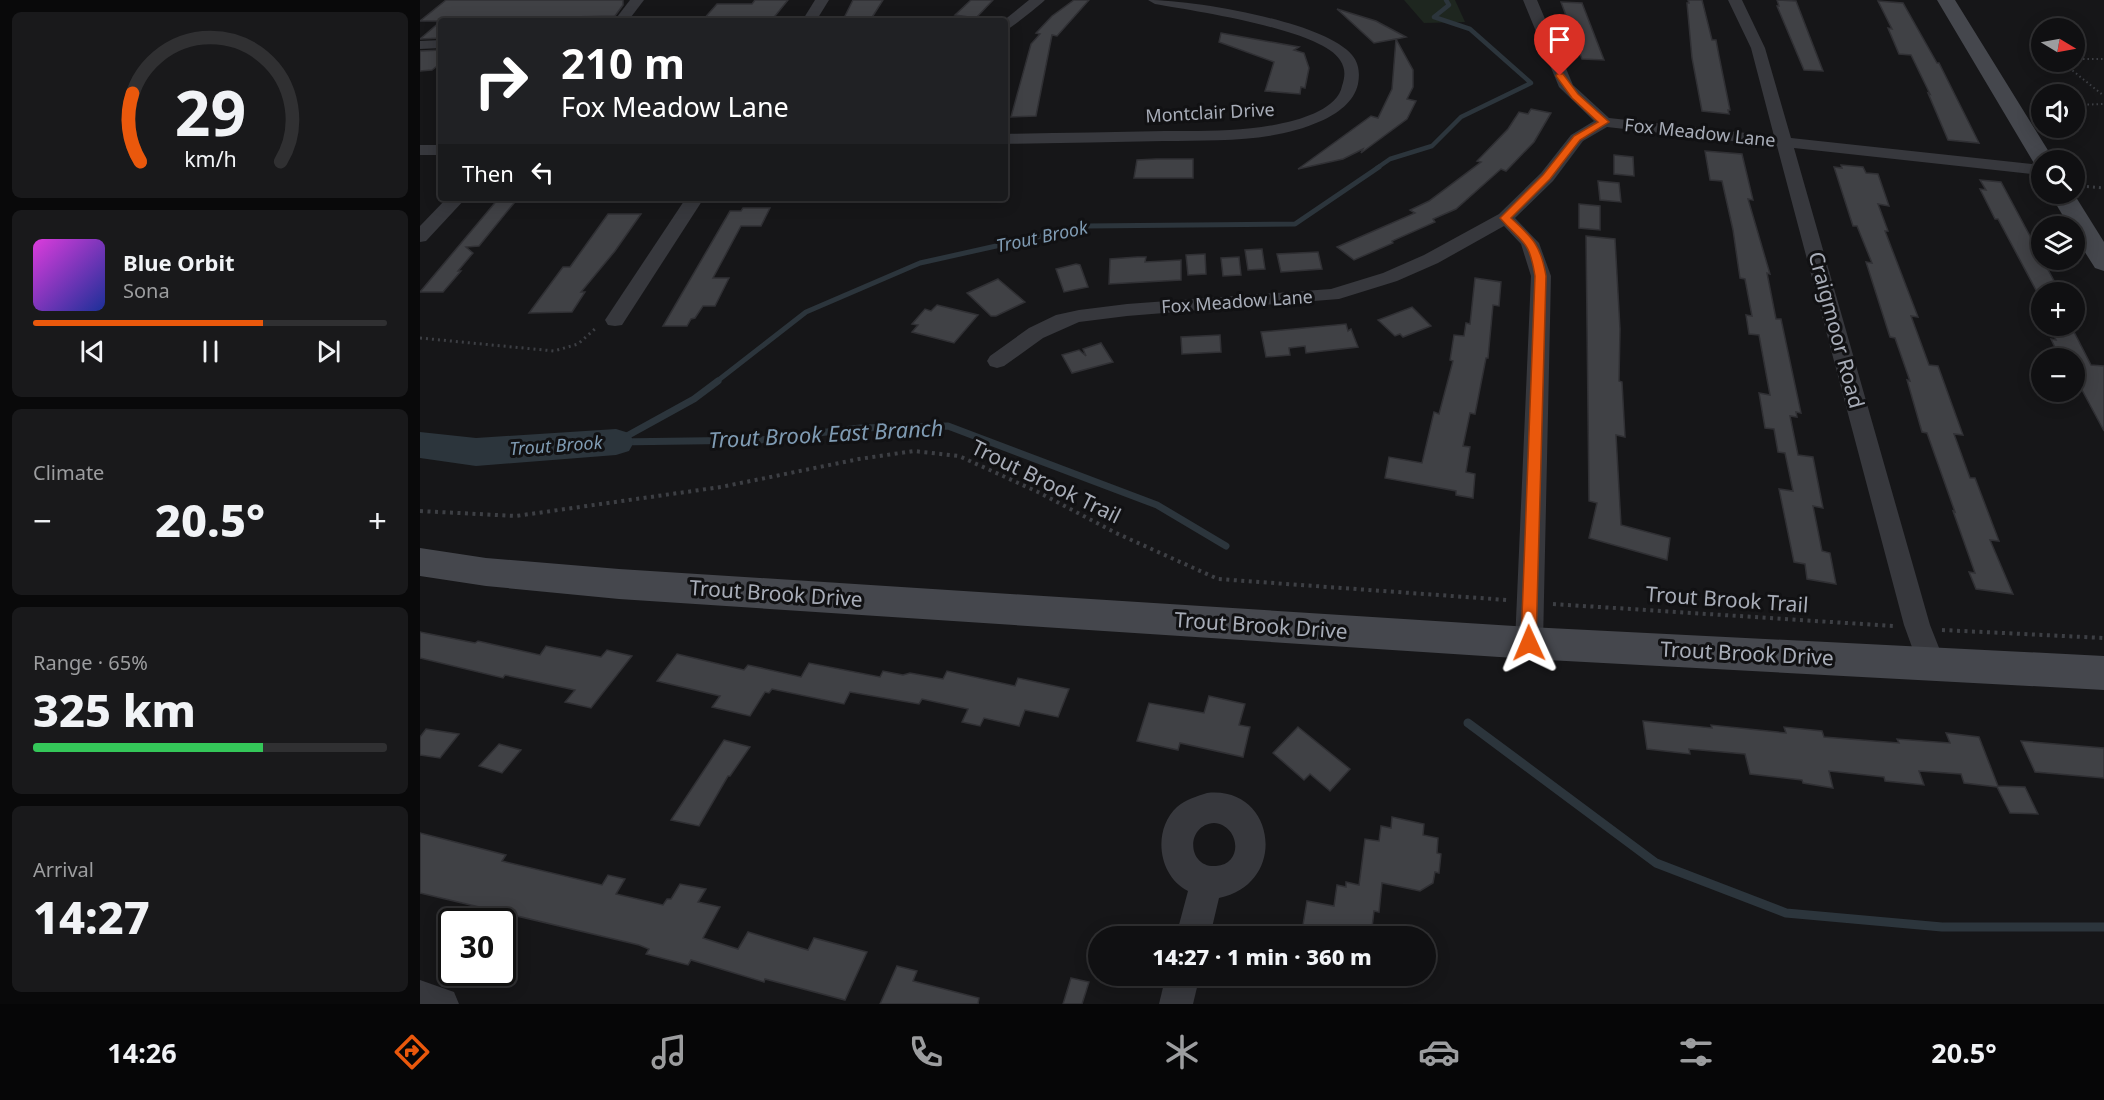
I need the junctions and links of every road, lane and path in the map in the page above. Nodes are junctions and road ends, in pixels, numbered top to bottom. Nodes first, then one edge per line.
1 (637, 0) edge
2 (822, 0) edge
3 (1038, 0) edge
4 (1155, 0) edge
5 (1530, 0) edge
6 (1735, 0) edge
7 (1946, 0) edge
8 (623, 18) edge
9 (811, 18) edge
10 (1008, 23) edge
11 (438, 44) edge
12 (420, 45) edge
13 (2104, 58) edge
14 (2085, 59) edge
15 (2074, 72) edge
16 (2104, 96) edge
17 (2104, 104) edge
18 (2085, 105) edge
19 (1604, 122) junction
20 (1008, 139) edge
21 (1784, 142) junction
22 (420, 150) edge
23 (438, 150) edge
24 (2037, 150) edge
25 (2031, 169) edge
26 (2085, 187) edge
27 (2104, 188) edge
28 (454, 201) edge
29 (693, 201) edge
30 (2068, 204) edge
31 (1506, 218) junction
32 (420, 237) edge
33 (2104, 263) edge
34 (615, 321) dead end
35 (596, 328) dead end
36 (420, 338) edge
37 (997, 361) dead end
38 (420, 511) edge
39 (420, 562) edge
40 (1510, 600) dead end
41 (1554, 604) dead end
42 (1898, 626) dead end
43 (1945, 630) dead end
44 (2104, 638) edge
45 (1529, 643) junction
46 (1931, 663) junction
47 (2104, 674) edge
48 (1207, 882) dead end
49 (1196, 926) edge
50 (1180, 986) edge
51 (420, 997) edge
52 (442, 1004) edge
53 (1176, 1004) edge

1 - 8 street
2 - 9 street
3 - 10 street
4 - 20 street, Montclair Drive
5 - 19 street
6 - 21 street, Craigmoor Road
7 - 24 main road
11 - 12 street
13 - 14 path
15 - 16 path
17 - 18 path
19 - 21 street, Fox Meadow Lane
19 - 31 street, Fox Meadow Lane
21 - 25 street, Fox Meadow Lane
21 - 46 street, Craigmoor Road
22 - 23 street
26 - 27 path
28 - 32 street
29 - 34 street
30 - 33 main road
31 - 37 street, Fox Meadow Lane
31 - 45 street
35 - 36 path
38 - 40 path, Trout Brook Trail
39 - 45 main road, Trout Brook Drive
41 - 42 path, Trout Brook Trail
43 - 44 path
45 - 46 main road, Trout Brook Drive
46 - 47 main road, Trout Brook Drive
48 - 49 street
50 - 53 street
51 - 52 street

